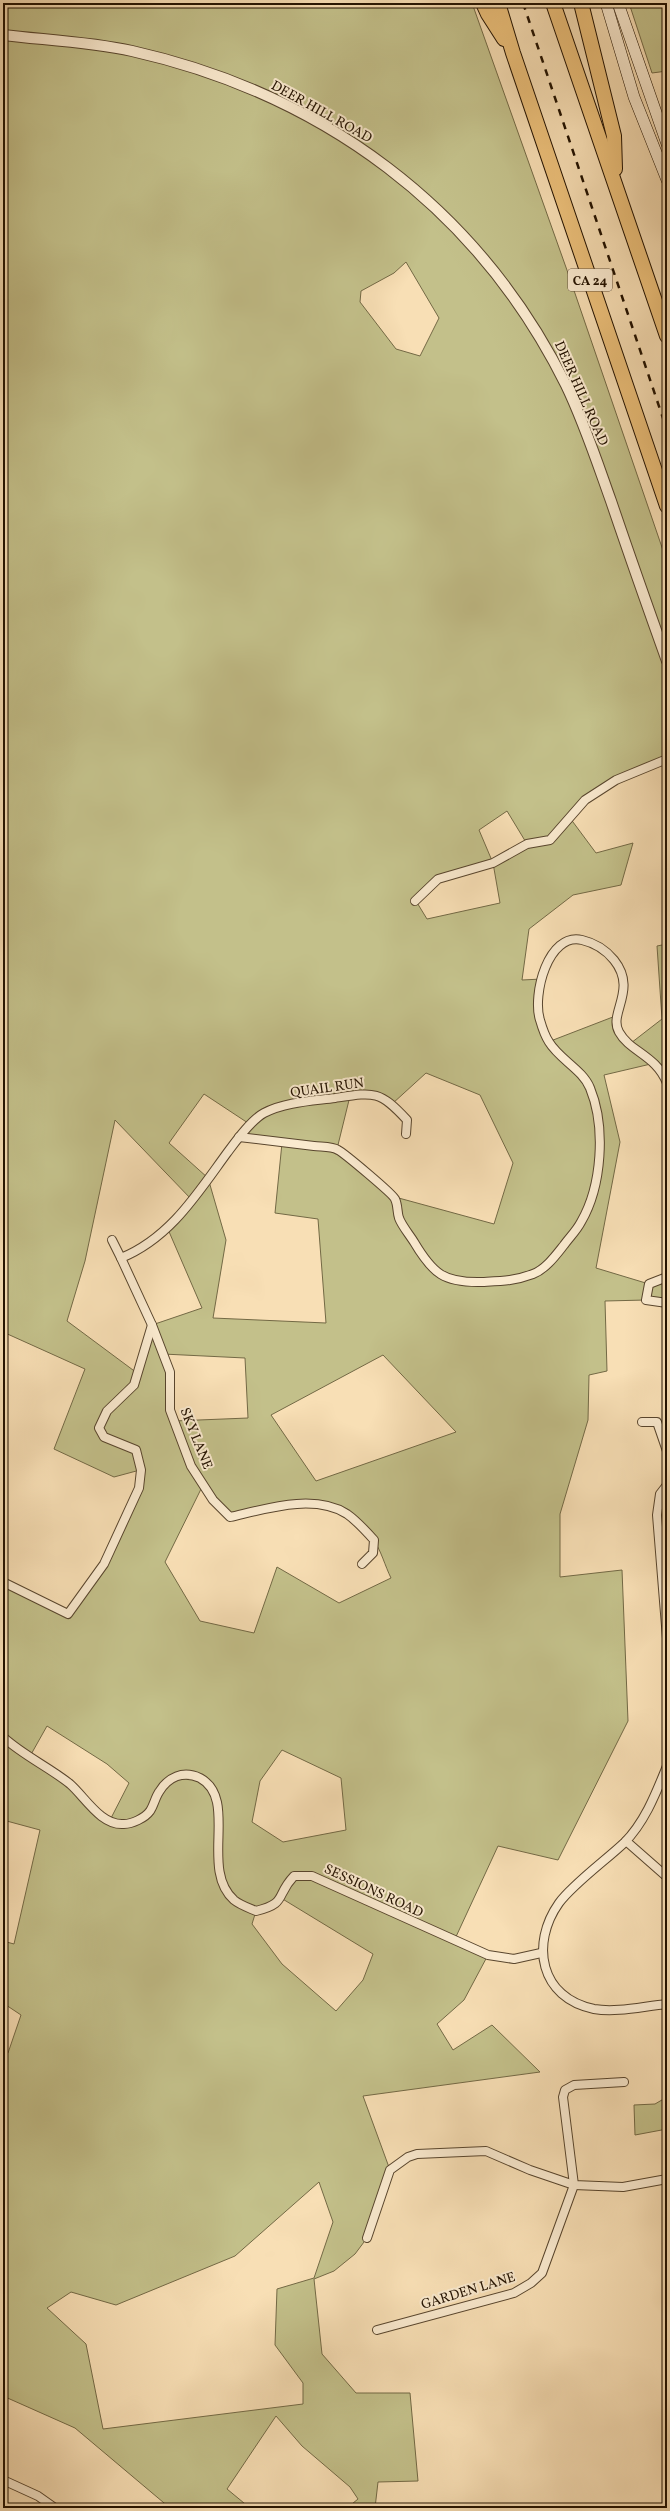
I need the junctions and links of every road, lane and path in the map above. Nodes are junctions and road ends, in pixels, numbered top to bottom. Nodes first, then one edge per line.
1 (483, 3) edge
2 (498, 3) edge
3 (553, 3) edge
4 (581, 3) edge
5 (606, 3) edge
6 (618, 3) edge
7 (3, 35) edge
8 (513, 53) junction
9 (667, 144) edge
10 (615, 180) junction
11 (667, 180) edge
12 (667, 336) edge
13 (667, 506) edge
14 (667, 661) edge
15 (667, 760) edge
16 (416, 901) dead end
17 (667, 1083) edge
18 (406, 1134) dead end
19 (239, 1137) junction
20 (112, 1240) dead end
21 (121, 1258) junction
22 (667, 1277) edge
23 (667, 1303) edge
24 (152, 1325) junction
25 (642, 1422) dead end
26 (667, 1451) edge
27 (667, 1485) edge
28 (362, 1564) dead end
29 (3, 1582) edge
30 (666, 1608) edge
31 (667, 1638) edge
32 (3, 1737) edge
33 (667, 1766) edge
34 (626, 1841) junction
35 (667, 1877) edge
36 (541, 1953) junction
37 (667, 2004) edge
38 (624, 2082) dead end
39 (667, 2179) edge
40 (574, 2185) junction
41 (368, 2238) dead end
42 (377, 2330) dead end
43 (3, 2480) edge
44 (55, 2508) edge

1 - 8 highway
2 - 8 highway, CA 24
3 - 10 highway
4 - 10 highway
5 - 11 main road
6 - 9 main road
7 - 14 street, DEER HILL ROAD
8 - 13 highway, CA 24
10 - 12 highway
15 - 16 street
17 - 19 street
18 - 19 street, QUAIL RUN
19 - 21 street
20 - 21 street, SKY LANE
21 - 24 street, SKY LANE
22 - 23 street
24 - 28 street, SKY LANE
24 - 29 street
25 - 26 street
27 - 30 street
30 - 31 street
32 - 36 street, SESSIONS ROAD
33 - 34 street
34 - 35 street
34 - 36 street
36 - 37 street
38 - 40 street
39 - 40 street
40 - 41 street
40 - 42 street, GARDEN LANE
43 - 44 street

